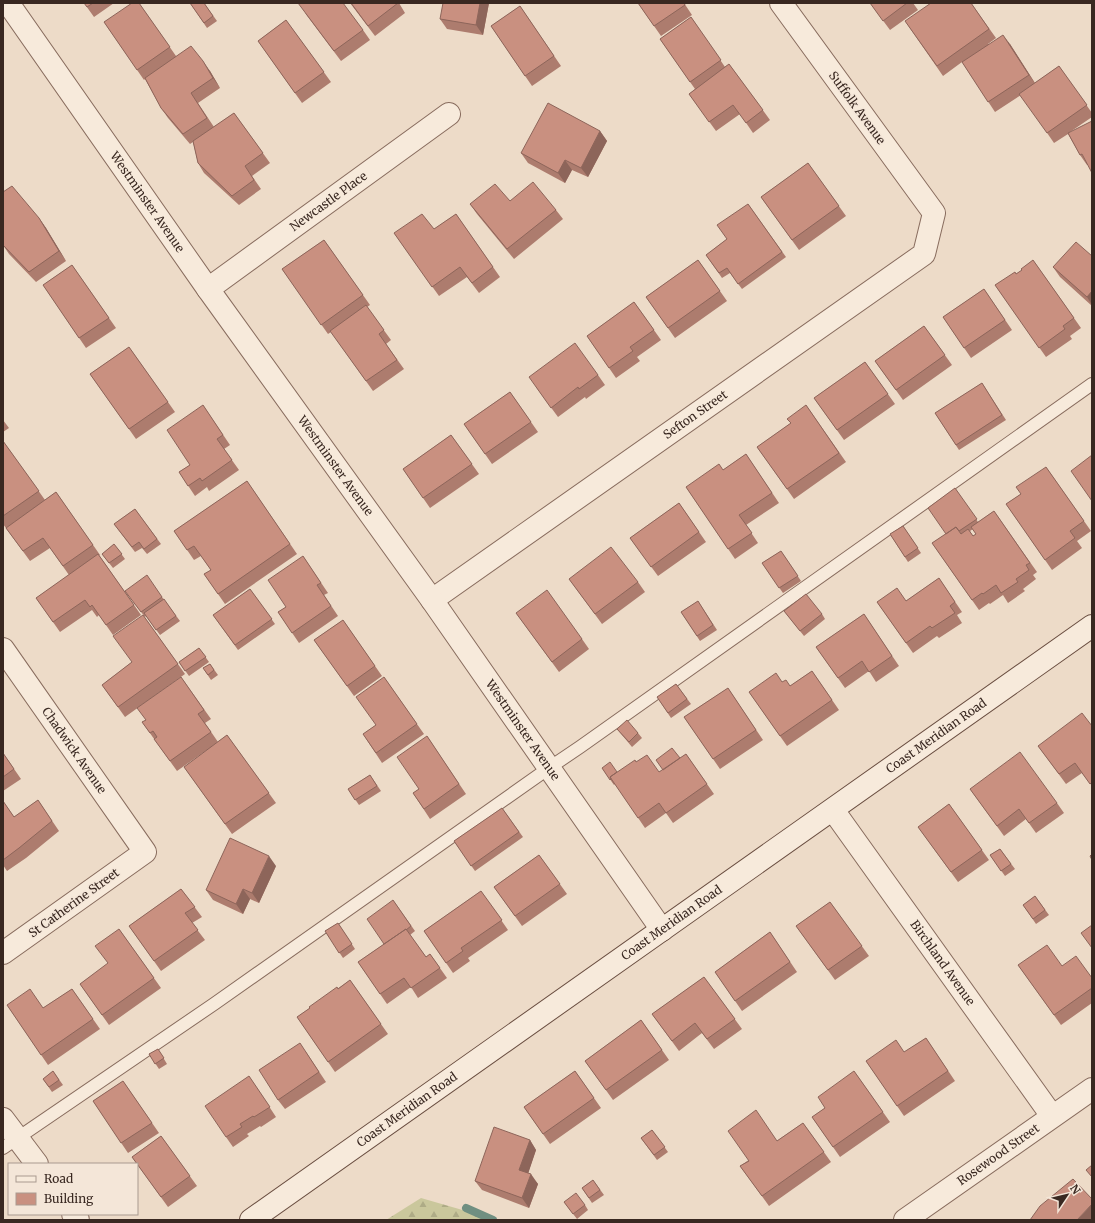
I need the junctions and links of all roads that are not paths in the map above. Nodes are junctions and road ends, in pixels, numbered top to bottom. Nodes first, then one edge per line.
1 (8, 3) edge
2 (781, 3) edge
3 (449, 114) dead end
4 (934, 213) joint
5 (208, 289) junction
6 (1092, 384) edge
7 (432, 600) junction
8 (1092, 626) edge
9 (3, 650) edge
10 (549, 768) junction
11 (833, 810) junction
12 (145, 852) joint
13 (662, 930) junction
14 (3, 953) edge
15 (1092, 1088) edge
16 (1052, 1116) junction
17 (3, 1119) edge
18 (10, 1143) edge
19 (35, 1163) edge
20 (251, 1220) edge
21 (905, 1220) edge

1 - 5 street, Westminster Avenue
2 - 4 street, Suffolk Avenue
3 - 5 street, Newcastle Place
4 - 7 street, Sefton Street
5 - 7 street, Westminster Avenue
6 - 10 lane
7 - 10 street, Westminster Avenue
8 - 11 street, Coast Meridian Road
9 - 12 street, Chadwick Avenue
10 - 13 street, Westminster Avenue
10 - 18 lane
11 - 13 street, Coast Meridian Road
11 - 16 street, Birchland Avenue
12 - 14 street, St Catherine Street
13 - 20 street, Coast Meridian Road
15 - 16 street, Rosewood Street
16 - 21 street, Rosewood Street
17 - 18 street
18 - 19 street

